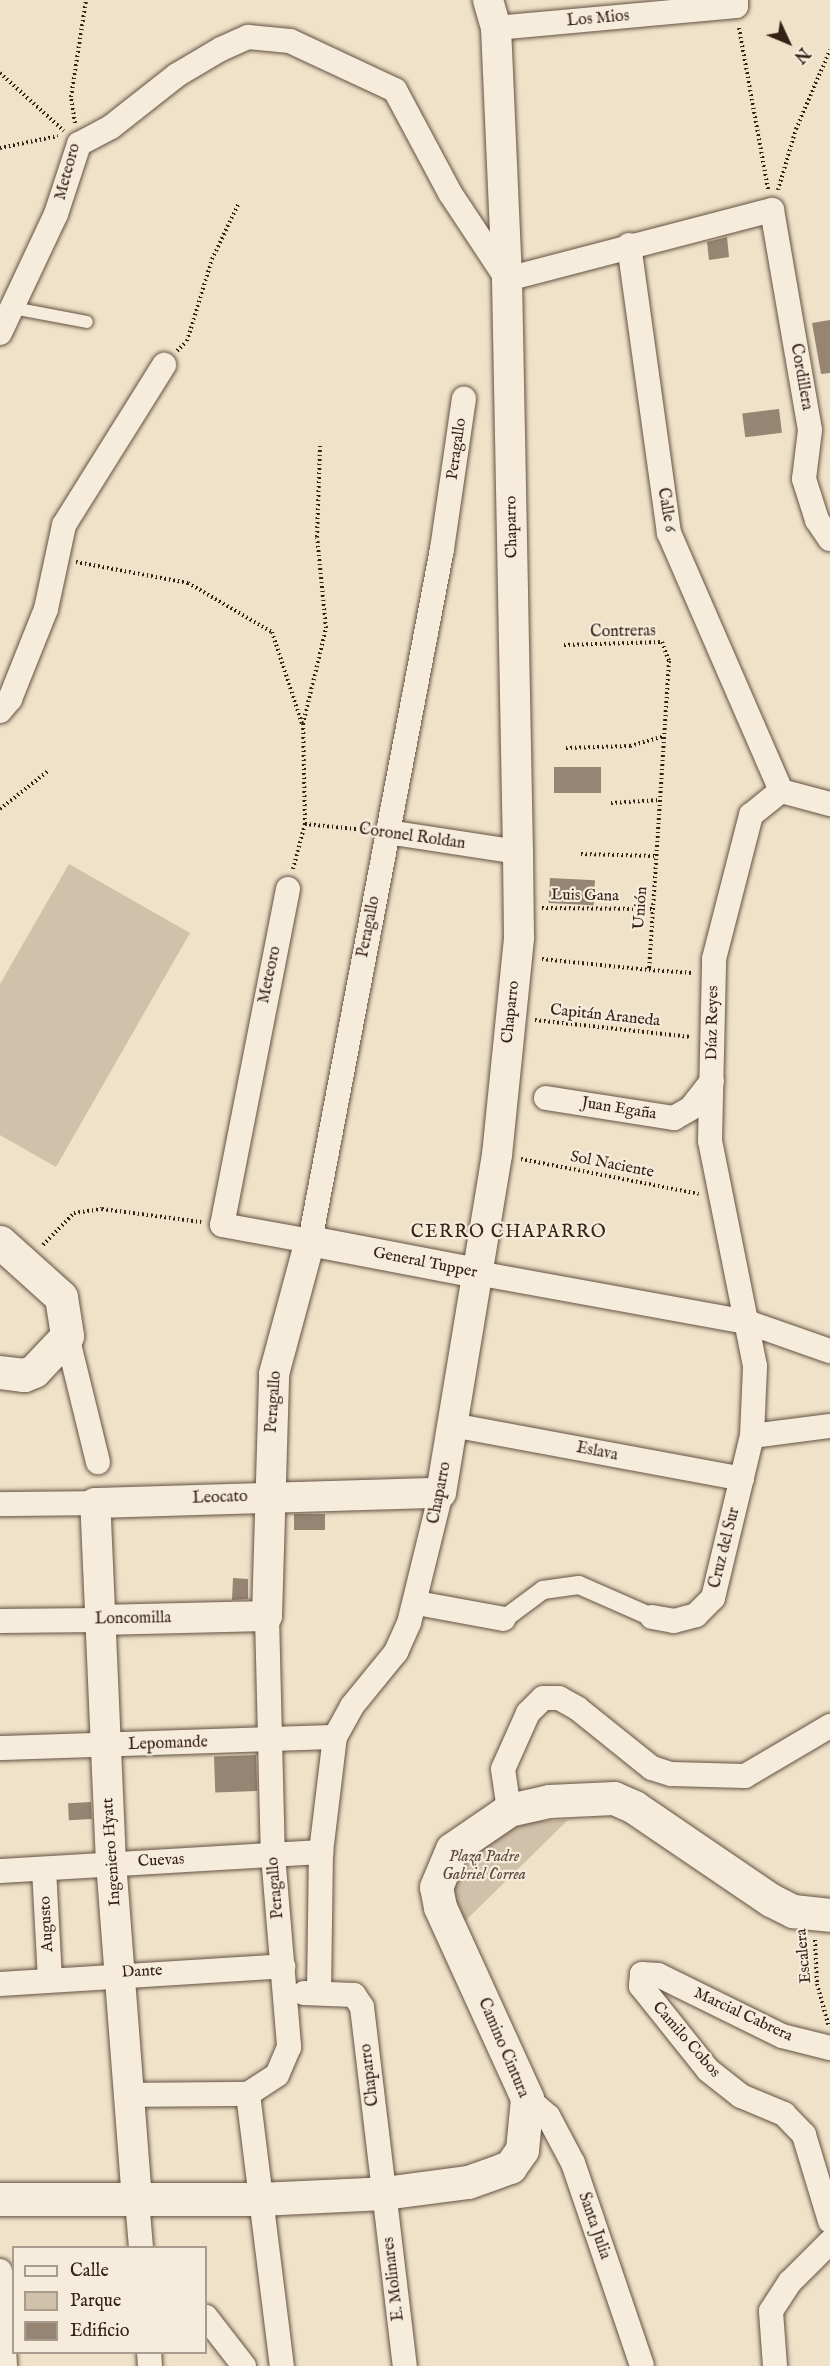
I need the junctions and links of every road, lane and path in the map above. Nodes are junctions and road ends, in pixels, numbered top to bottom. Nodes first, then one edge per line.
1 (86, 0) edge
2 (488, 0) edge
3 (736, 3) edge
4 (496, 28) junction
5 (830, 50) edge
6 (0, 73) edge
7 (73, 139) junction
8 (0, 148) edge
9 (239, 203) dead end
10 (772, 210) junction
11 (629, 245) junction
12 (507, 279) junction
13 (13, 308) junction
14 (87, 322) dead end
15 (0, 333) edge
16 (164, 365) joint
17 (464, 399) dead end
18 (320, 446) dead end
19 (830, 539) edge
20 (56, 558) junction
21 (564, 645) dead end
22 (669, 661) joint
23 (0, 711) edge
24 (303, 724) junction
25 (664, 736) junction
26 (566, 748) dead end
27 (48, 771) dead end
28 (781, 791) junction
29 (660, 800) junction
30 (611, 803) dead end
31 (830, 804) edge
32 (0, 808) edge
33 (304, 824) junction
34 (387, 832) junction
35 (518, 852) junction
36 (581, 854) dead end
37 (656, 856) junction
38 (288, 889) joint
39 (517, 907) junction
40 (652, 909) junction
41 (516, 957) junction
42 (649, 970) junction
43 (700, 984) dead end
44 (510, 1017) junction
45 (697, 1027) dead end
46 (696, 1038) junction
47 (695, 1048) dead end
48 (712, 1081) junction
49 (546, 1098) dead end
50 (497, 1155) junction
51 (723, 1198) junction
52 (222, 1225) junction
53 (310, 1241) junction
54 (0, 1242) edge
55 (25, 1265) junction
56 (477, 1274) junction
57 (747, 1322) junction
58 (67, 1336) junction
59 (830, 1351) edge
60 (0, 1372) edge
61 (452, 1425) junction
62 (830, 1426) edge
63 (752, 1436) junction
64 (98, 1462) dead end
65 (742, 1479) junction
66 (441, 1493) junction
67 (270, 1496) junction
68 (95, 1503) junction
69 (0, 1504) edge
70 (417, 1603) junction
71 (267, 1616) junction
72 (651, 1617) joint
73 (504, 1619) joint
74 (99, 1620) junction
75 (0, 1621) edge
76 (830, 1726) edge
77 (335, 1737) junction
78 (269, 1740) junction
79 (106, 1746) junction
80 (0, 1748) edge
81 (509, 1810) junction
82 (321, 1852) junction
83 (273, 1855) junction
84 (111, 1863) junction
85 (44, 1869) junction
86 (0, 1871) edge
87 (822, 1915) edge
88 (283, 1966) junction
89 (122, 1973) junction
90 (658, 1975) joint
91 (50, 1980) junction
92 (0, 1984) edge
93 (319, 1993) junction
94 (285, 1994) junction
95 (830, 2029) edge
96 (830, 2048) edge
97 (248, 2094) junction
98 (129, 2096) junction
99 (527, 2098) junction
100 (384, 2193) junction
101 (0, 2199) edge
102 (259, 2199) junction
103 (137, 2200) junction
104 (830, 2221) edge
105 (830, 2242) edge
106 (141, 2246) edge
107 (0, 2271) edge
108 (1, 2308) edge
109 (207, 2318) edge
110 (5, 2366) edge
111 (244, 2366) edge
112 (282, 2366) edge
113 (405, 2366) edge
114 (642, 2366) edge
115 (775, 2366) edge

1 - 7 path, Meteoro
2 - 4 street, Chaparro
3 - 4 street, Los Mios
3 - 10 path
4 - 12 street, Chaparro
5 - 10 path
6 - 7 path
7 - 8 path
7 - 12 street
7 - 13 street, Meteoro
9 - 16 path
10 - 11 street
10 - 19 street, Cordillera
11 - 12 street
11 - 28 street, Calle 6
12 - 35 street, Chaparro
13 - 14 lane
13 - 15 street, Meteoro
16 - 20 street
17 - 34 street, Peragallo
18 - 24 path
20 - 23 street
20 - 24 path
21 - 22 path, Contreras
22 - 25 path, Unión
24 - 33 path
25 - 26 path
25 - 29 path, Unión
27 - 32 path
28 - 31 street
28 - 48 street, Díaz Reyes
29 - 30 path
29 - 37 path, Unión
33 - 34 path, Coronel Roldan
33 - 38 path
34 - 35 street, Coronel Roldan
34 - 53 street, Peragallo
35 - 39 street, Chaparro
36 - 37 path
37 - 40 path, Unión
38 - 52 street, Meteoro
39 - 40 path, Luis Gana
39 - 41 street, Chaparro
40 - 42 path, Unión
41 - 42 path
41 - 44 street, Chaparro
42 - 43 path
44 - 46 path, Capitán Araneda
44 - 50 street, Chaparro
45 - 46 path
46 - 47 path
48 - 49 street, Juan Egaña
48 - 51 street, Díaz Reyes
50 - 51 path, Sol Naciente
50 - 56 street, Chaparro
51 - 57 street, Díaz Reyes
52 - 53 street, General Tupper
52 - 55 path
53 - 56 street, General Tupper
53 - 67 street, Peragallo
54 - 55 main road
55 - 58 main road
56 - 57 street, General Tupper
56 - 61 street, Chaparro
57 - 59 street, General Tupper
57 - 63 street, Cruz del Sur
58 - 60 main road
58 - 64 street
61 - 65 street, Eslava
61 - 66 street, Chaparro
62 - 63 street
63 - 65 street, Cruz del Sur
65 - 72 street, Cruz del Sur
66 - 67 street, Leocato
66 - 70 street, Chaparro
67 - 68 street, Leocato
67 - 71 street, Peragallo
68 - 69 street, Leocato
68 - 74 street, Ingeniero Hyatt
70 - 73 street, Cruz del Sur
70 - 77 street, Chaparro
71 - 74 street, Loncomilla
71 - 78 street, Peragallo
72 - 73 street, Cruz del Sur
74 - 75 street, Loncomilla
74 - 79 street, Ingeniero Hyatt
76 - 81 street
77 - 78 street, Lepomande
77 - 82 street, Chaparro
78 - 79 street, Lepomande
78 - 83 street, Peragallo
79 - 80 street, Lepomande
79 - 84 street, Ingeniero Hyatt
81 - 87 main road, Camino Cintura
81 - 99 main road, Camino Cintura
82 - 83 street, Cuevas
82 - 93 street, Chaparro
83 - 84 street, Cuevas
83 - 88 street, Peragallo
84 - 85 street, Cuevas
84 - 89 street, Ingeniero Hyatt
85 - 86 street, Cuevas
85 - 91 street, Augusto
87 - 95 path, Escalera
88 - 89 street, Dante
88 - 94 street, Peragallo
89 - 91 street, Dante
89 - 98 street, Ingeniero Hyatt
90 - 96 street, Marcial Cabrera
90 - 104 street, Camilo Cobos
91 - 92 street, Dante
93 - 94 street, Chaparro
93 - 100 street, Chaparro
94 - 97 street, Peragallo
97 - 98 street
97 - 102 street
98 - 103 street, Ingeniero Hyatt
99 - 100 main road, Camino Cintura
99 - 114 street, Santa Julia
100 - 102 main road, Camino Cintura
100 - 113 street, E. Molinares
101 - 103 main road, Camino Cintura
102 - 103 main road, Camino Cintura
102 - 112 street
103 - 106 street
105 - 115 street
107 - 108 street
108 - 110 street
109 - 111 street

